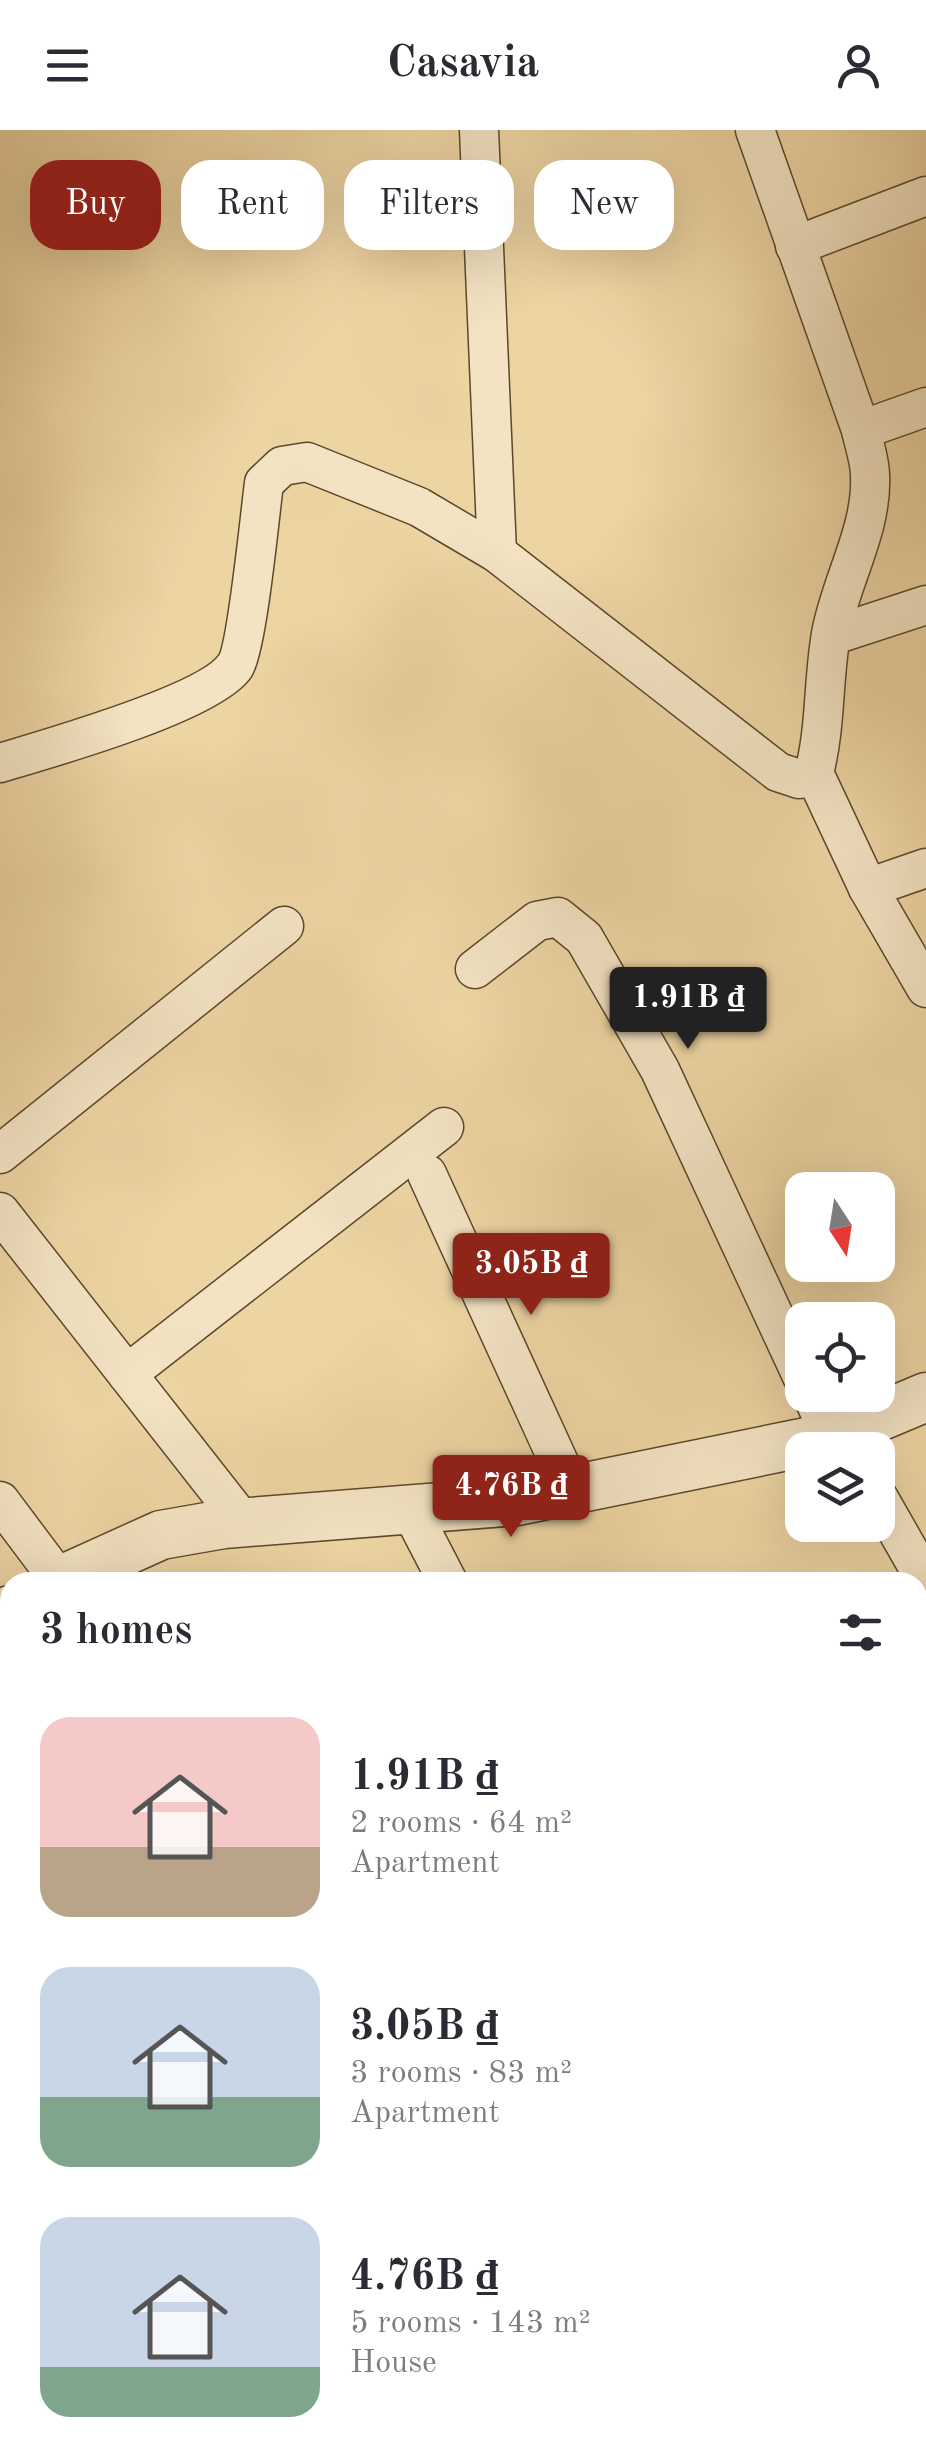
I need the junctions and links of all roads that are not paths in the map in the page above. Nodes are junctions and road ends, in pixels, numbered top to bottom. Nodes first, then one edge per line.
1 (479, 130) edge
2 (755, 130) edge
3 (926, 196) edge
4 (795, 246) junction
5 (926, 407) edge
6 (861, 430) junction
7 (496, 553) junction
8 (926, 605) edge
9 (830, 636) junction
10 (0, 764) edge
11 (814, 773) junction
12 (926, 868) edge
13 (868, 888) junction
14 (284, 926) dead end
15 (475, 969) dead end
16 (926, 988) edge
17 (444, 1127) dead end
18 (0, 1154) edge
19 (427, 1174) dead end
20 (0, 1212) edge
21 (785, 1339) edge
22 (127, 1374) junction
23 (926, 1398) edge
24 (835, 1429) edge
25 (572, 1490) junction
26 (0, 1500) edge
27 (409, 1507) junction
28 (244, 1523) junction
29 (895, 1526) edge
30 (51, 1572) edge
31 (80, 1572) edge
32 (443, 1572) edge
33 (921, 1572) edge

1 - 7 street
2 - 4 street
3 - 4 street
4 - 6 street
5 - 6 street
6 - 9 street
7 - 10 street
7 - 11 street
8 - 9 street
9 - 11 street
11 - 13 street
12 - 13 street
13 - 16 street
14 - 18 street
15 - 21 street
17 - 22 street
19 - 25 street
20 - 22 street
22 - 28 street
23 - 24 street
24 - 25 street
25 - 27 street
26 - 30 street
27 - 28 street
27 - 32 street
28 - 31 street
29 - 33 street

